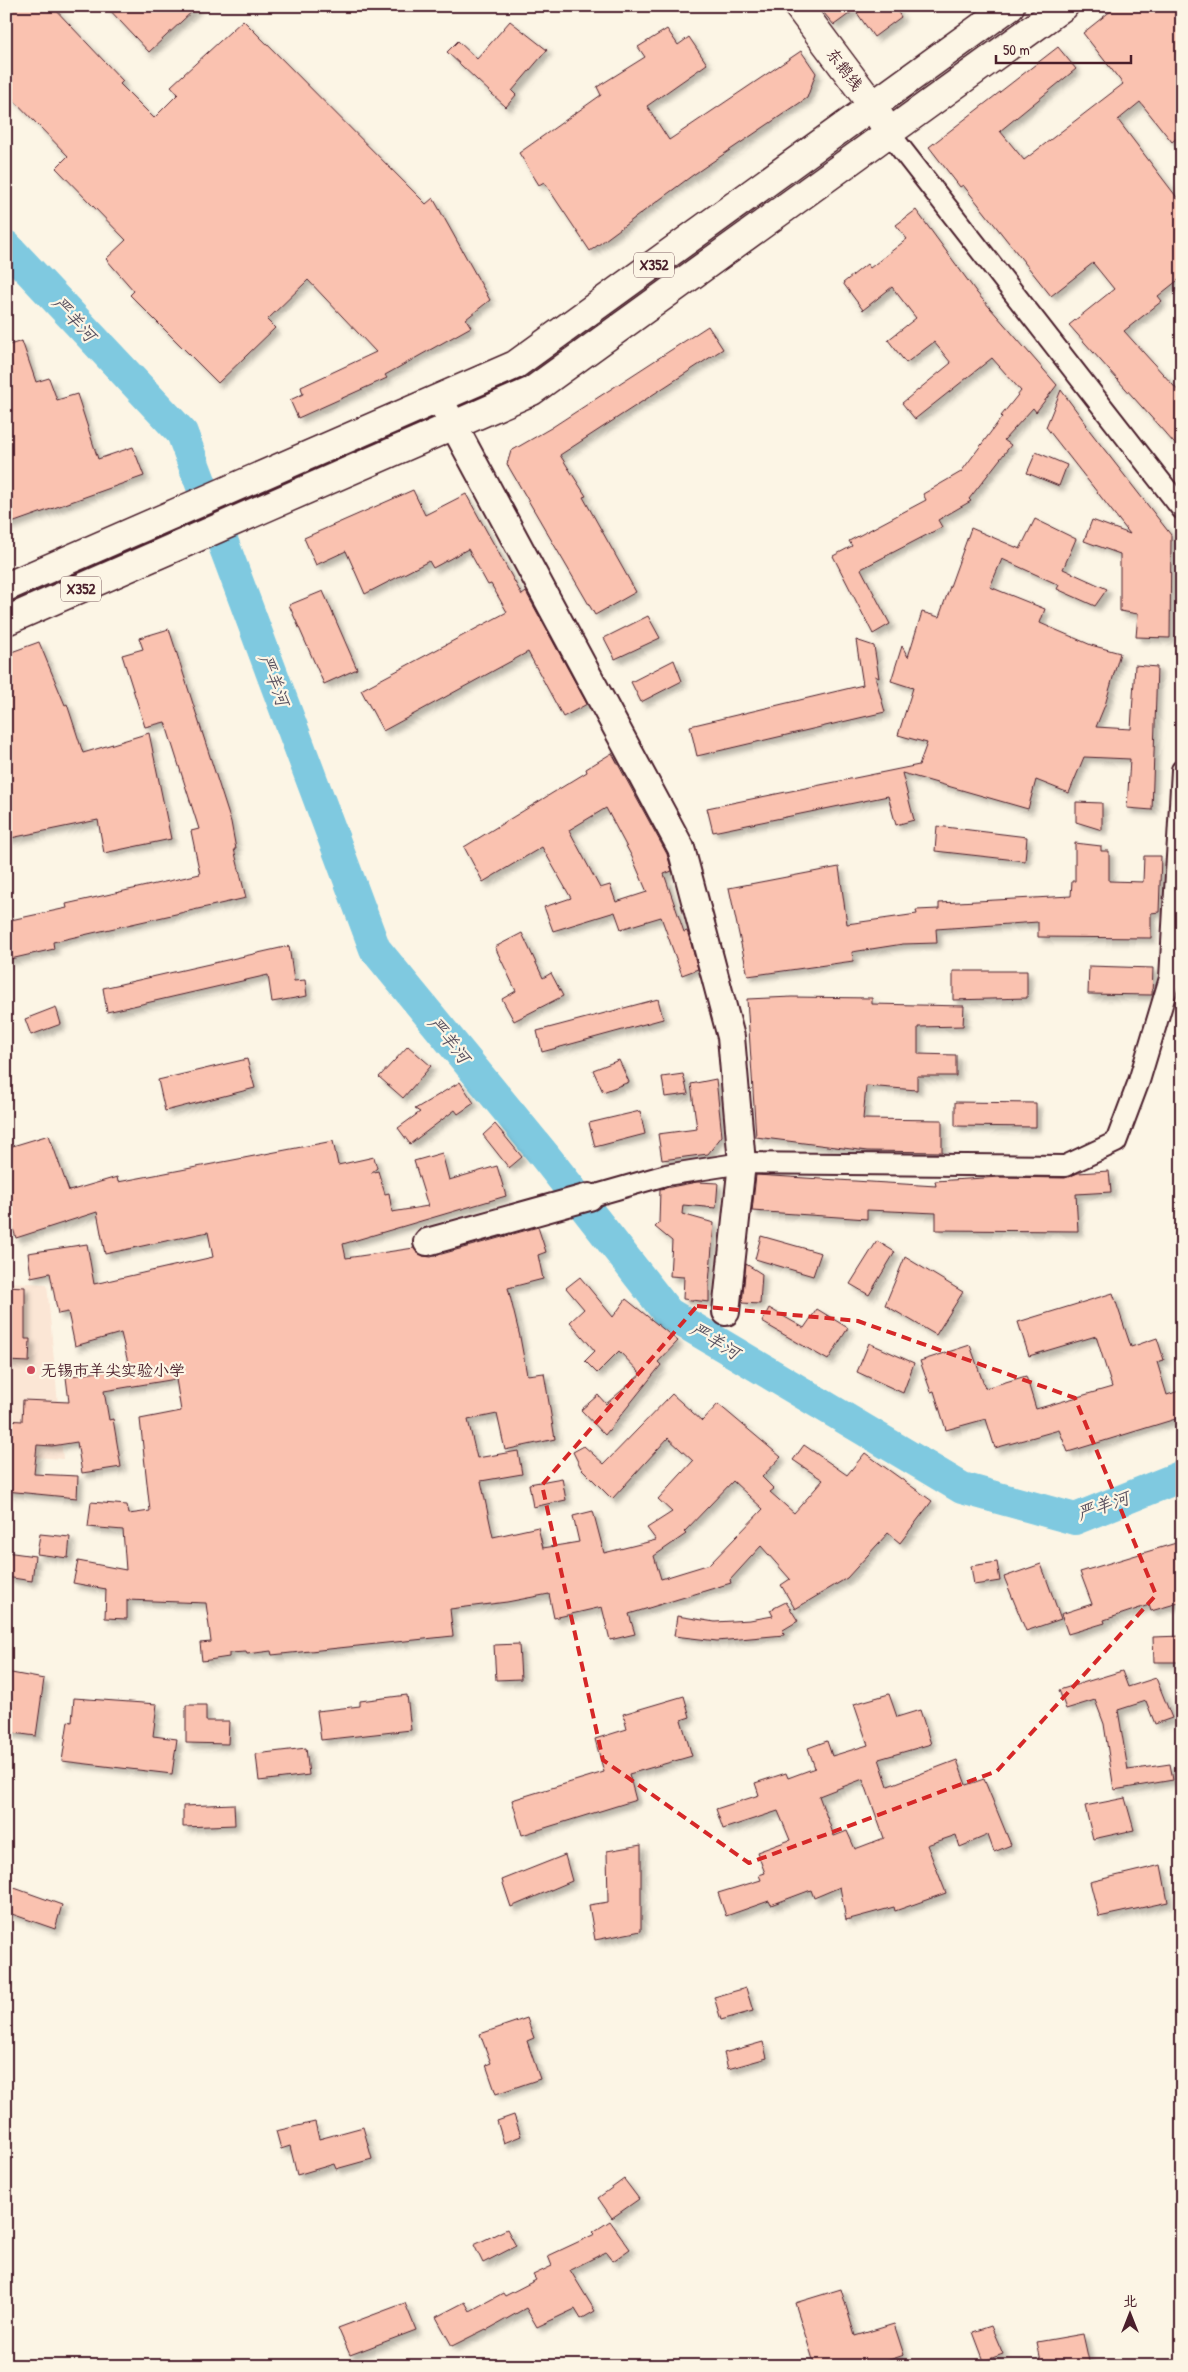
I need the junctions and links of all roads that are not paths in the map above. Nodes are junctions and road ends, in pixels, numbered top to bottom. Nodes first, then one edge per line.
1 (798, 6) edge
2 (1010, 6) edge
3 (1064, 6) edge
4 (873, 106) junction
5 (889, 133) junction
6 (440, 398) junction
7 (455, 425) junction
8 (1182, 509) edge
9 (6, 588) edge
10 (6, 621) edge
11 (1182, 770) edge
12 (742, 1163) junction
13 (589, 1197) joint
14 (427, 1242) dead end
15 (726, 1312) dead end

1 - 4 main road, 东鹅线
2 - 4 main road, X352
3 - 5 main road, X352
4 - 5 main road, 东鹅线
4 - 6 main road, X352
5 - 7 main road, X352
5 - 8 street
6 - 7 street
6 - 9 main road, X352
7 - 10 main road, X352
7 - 12 street
11 - 12 street
12 - 13 street
12 - 15 street
13 - 14 street

